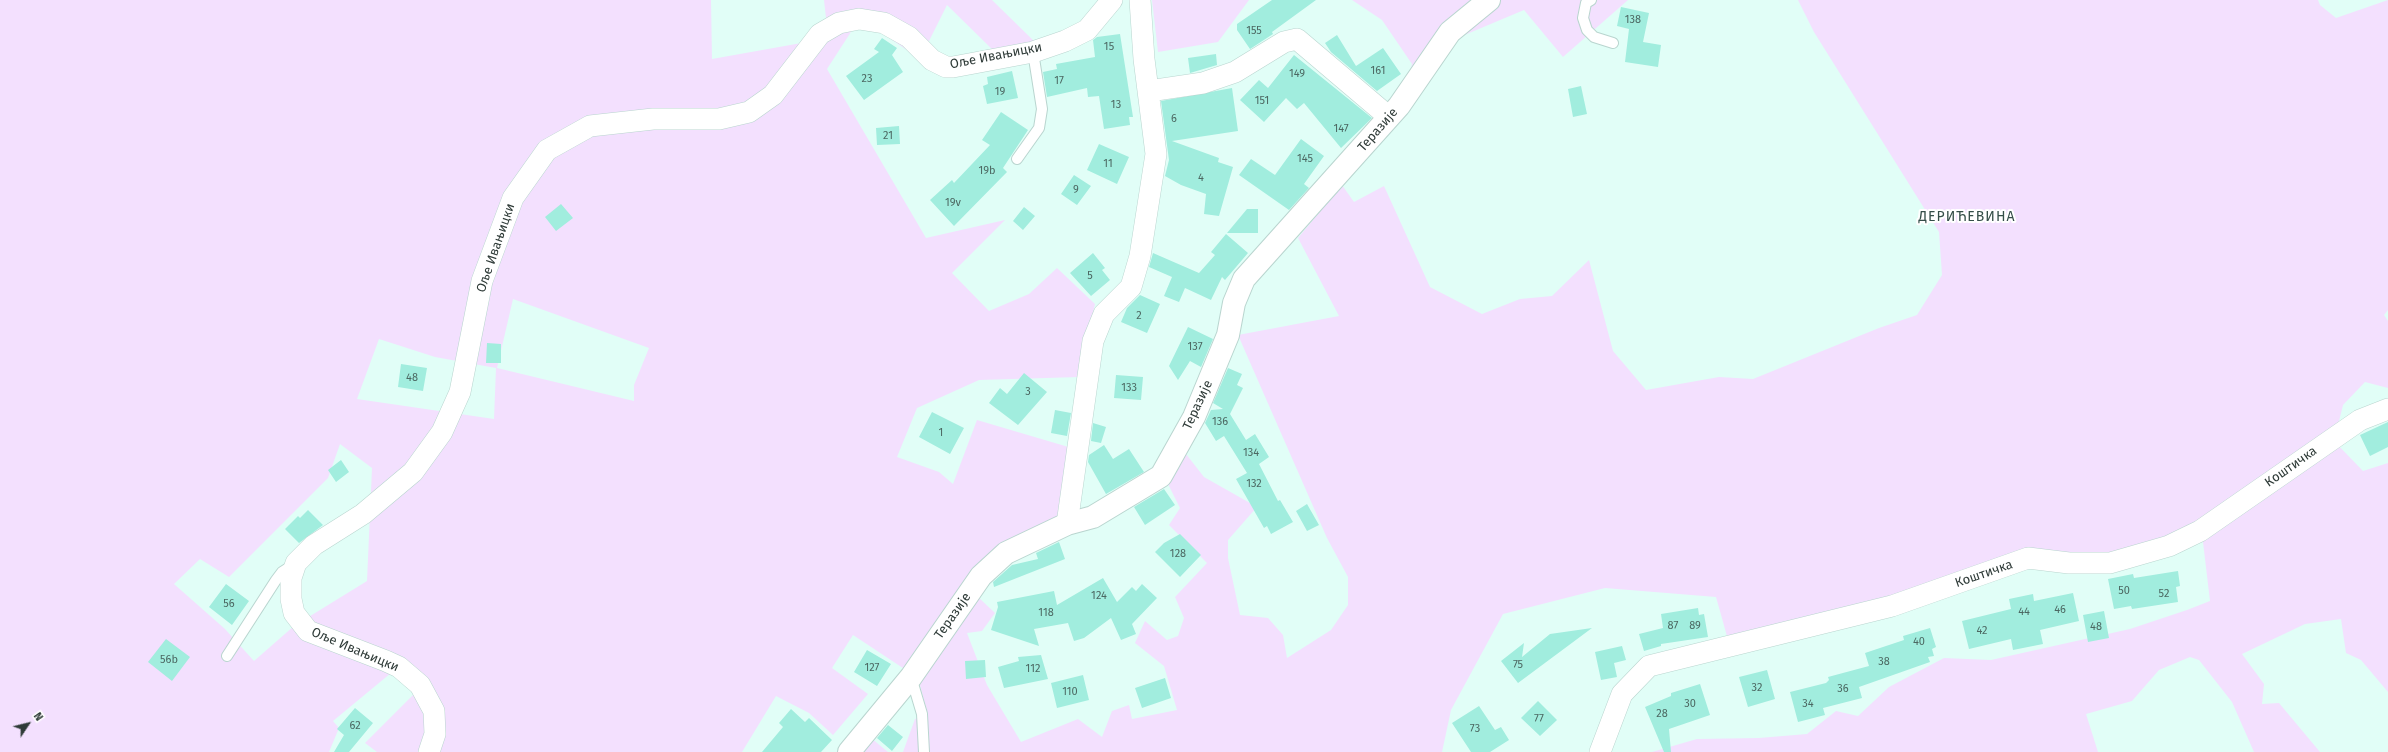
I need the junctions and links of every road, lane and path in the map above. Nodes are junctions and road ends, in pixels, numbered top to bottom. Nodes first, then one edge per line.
1 (1112, 0) edge
2 (1140, 0) edge
3 (1489, 0) edge
4 (1591, 0) edge
5 (1613, 43) dead end
6 (1033, 52) junction
7 (1149, 91) junction
8 (1389, 117) junction
9 (1017, 159) dead end
10 (2388, 409) edge
11 (1067, 524) junction
12 (296, 563) junction
13 (227, 656) dead end
14 (911, 677) junction
15 (430, 752) edge
16 (849, 752) edge
17 (924, 752) edge
18 (1600, 752) edge

1 - 6 street, Оље Ивањицки
2 - 7 street
3 - 8 street, Теразије
4 - 5 lane
6 - 9 lane
6 - 12 street, Оље Ивањицки
7 - 8 street
7 - 11 street
8 - 11 street, Теразије
10 - 18 street, Коштичка
11 - 14 street, Теразије
12 - 13 lane
12 - 15 street, Оље Ивањицки
14 - 16 street, Теразије
14 - 17 lane

